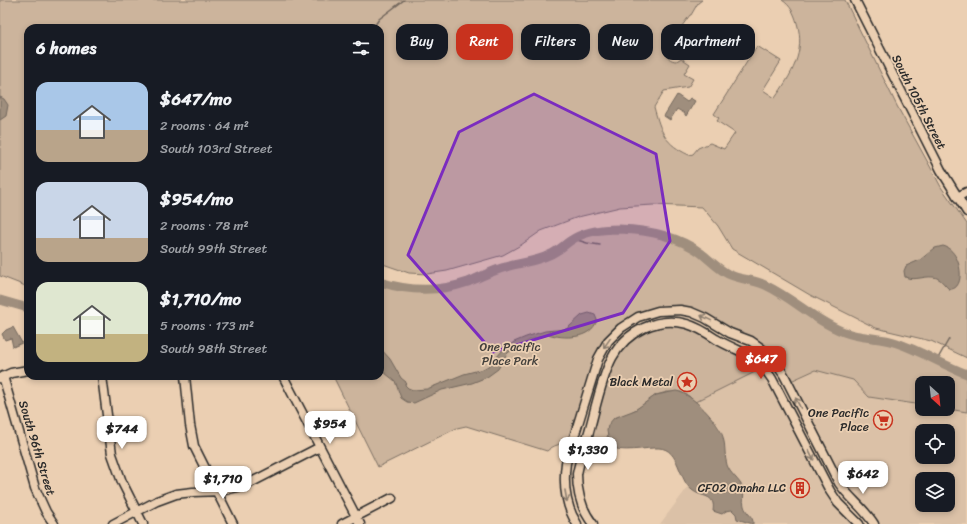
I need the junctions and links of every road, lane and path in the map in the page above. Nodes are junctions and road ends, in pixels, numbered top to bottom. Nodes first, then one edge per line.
1 (855, 0) edge
2 (967, 192) edge
3 (957, 197) junction
4 (967, 212) edge
5 (24, 371) edge
6 (2, 377) edge
7 (103, 380) edge
8 (185, 380) edge
9 (285, 380) edge
10 (320, 447) junction
11 (215, 491) junction
12 (392, 498) dead end
13 (137, 512) junction
14 (358, 520) edge
15 (54, 524) edge
16 (113, 524) edge
17 (144, 524) edge
18 (233, 524) edge
19 (342, 524) edge
20 (577, 524) edge
21 (593, 524) edge
22 (859, 524) edge
23 (874, 524) edge

1 - 3 street, South 105th Street
2 - 3 street
3 - 4 street, South 105th Street
5 - 6 street
6 - 15 street, South 96th Street
7 - 13 street
8 - 11 street
9 - 10 street
10 - 11 street
10 - 14 street
11 - 13 street
11 - 18 street
12 - 14 street
13 - 16 street
13 - 17 street
14 - 19 street
23 -> 20 street
21 -> 22 street

